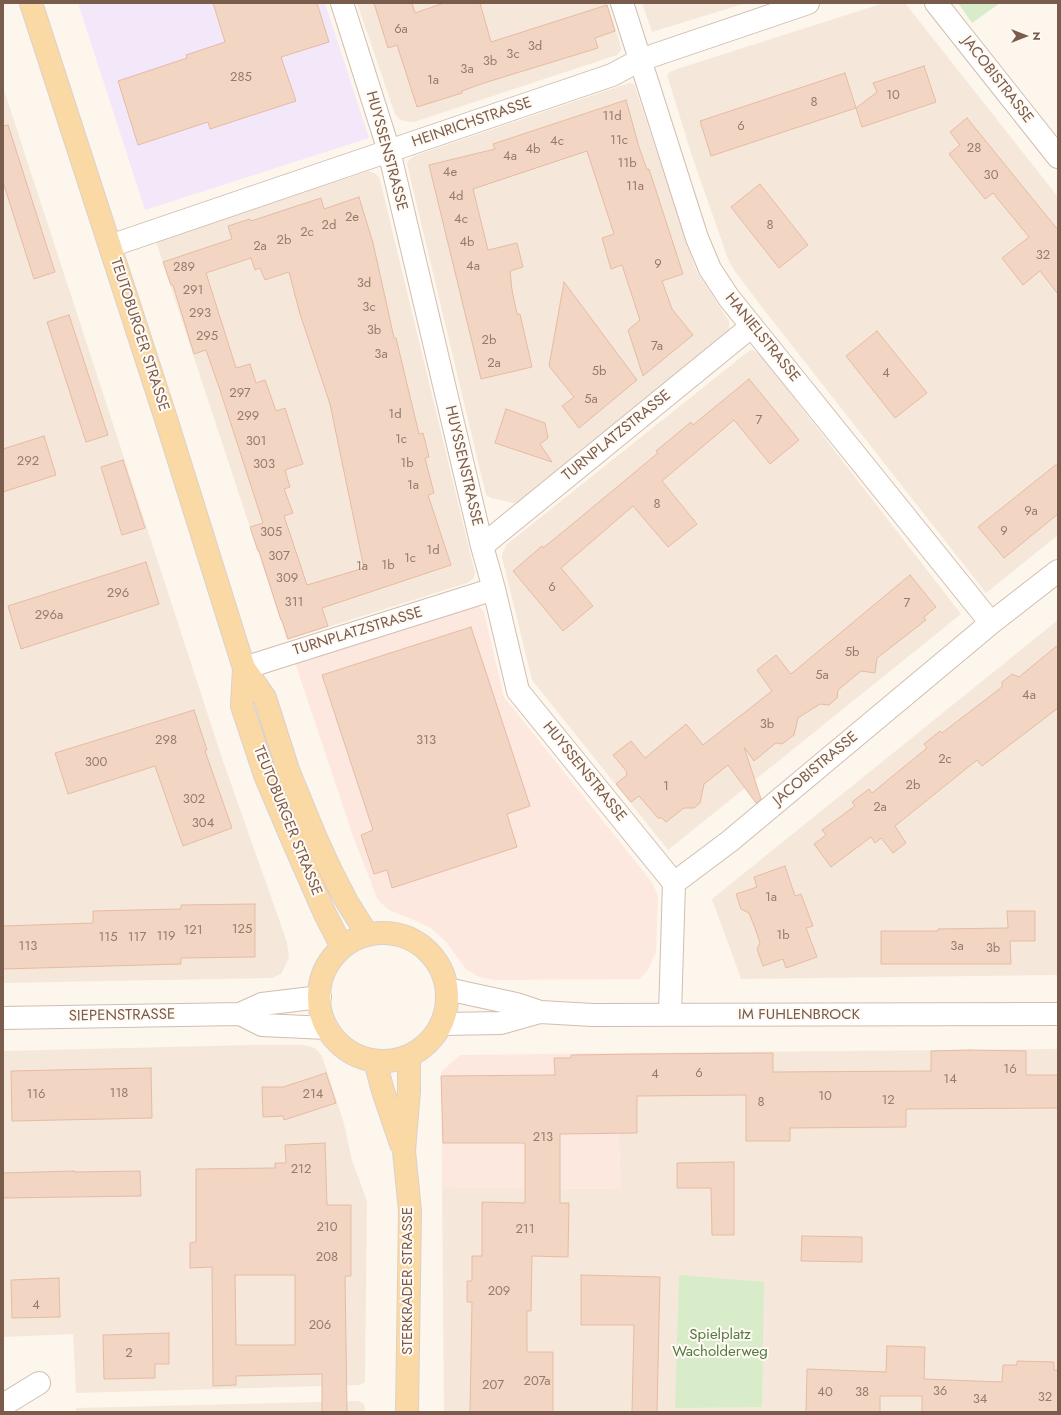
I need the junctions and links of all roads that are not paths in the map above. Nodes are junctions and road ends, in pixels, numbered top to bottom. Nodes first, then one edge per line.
1 (31, 3) edge
2 (342, 3) edge
3 (622, 3) edge
4 (808, 3) edge
5 (936, 3) edge
6 (640, 60) junction
7 (389, 151) junction
8 (1058, 157) edge
9 (110, 246) junction
10 (752, 326) junction
11 (482, 546) junction
12 (1058, 571) edge
13 (494, 590) junction
14 (991, 623) junction
15 (244, 668) junction
16 (674, 883) junction
17 (367, 934) junction
18 (342, 947) junction
19 (447, 989) junction
20 (320, 997) junction
21 (540, 1012) junction
22 (240, 1014) junction
23 (670, 1014) junction
24 (1058, 1014) edge
25 (3, 1018) edge
26 (443, 1024) junction
27 (327, 1028) junction
28 (409, 1056) junction
29 (375, 1061) junction
30 (404, 1151) junction
31 (38, 1383) dead end
32 (3, 1405) edge
33 (406, 1412) edge

1 - 9 main road, TEUTOBURGER STRASSE
2 - 7 street, HUYSSENSTRASSE
3 - 6 street, HANIELSTRASSE
4 - 6 street, HEINRICHSTRASSE
5 - 8 street, JACOBISTRASSE
6 - 7 street, HEINRICHSTRASSE
6 - 10 street, HANIELSTRASSE
7 - 9 street, HEINRICHSTRASSE
7 - 11 street, HUYSSENSTRASSE
9 - 15 main road, TEUTOBURGER STRASSE
10 - 11 street, TURNPLATZSTRASSE
10 - 14 street, HANIELSTRASSE
11 - 13 street, HUYSSENSTRASSE
12 - 14 street, JACOBISTRASSE
13 - 15 street, TURNPLATZSTRASSE
13 - 16 street, HUYSSENSTRASSE
14 - 16 street, JACOBISTRASSE
15 - 17 main road, TEUTOBURGER STRASSE
15 - 18 main road, TEUTOBURGER STRASSE
16 - 23 street
17 - 18 main road
17 - 19 main road
18 - 20 main road
19 - 21 street, IM FUHLENBROCK
19 - 26 main road
20 - 22 street, SIEPENSTRASSE
20 - 27 main road
21 - 23 street, IM FUHLENBROCK
21 - 26 street, IM FUHLENBROCK
22 - 25 street, SIEPENSTRASSE
22 - 27 street, SIEPENSTRASSE
23 - 24 street, IM FUHLENBROCK
26 - 28 main road
27 - 29 main road
28 - 29 main road
28 - 30 main road, STERKRADER STRASSE
29 - 30 main road, STERKRADER STRASSE
30 - 33 main road, STERKRADER STRASSE
31 - 32 street

